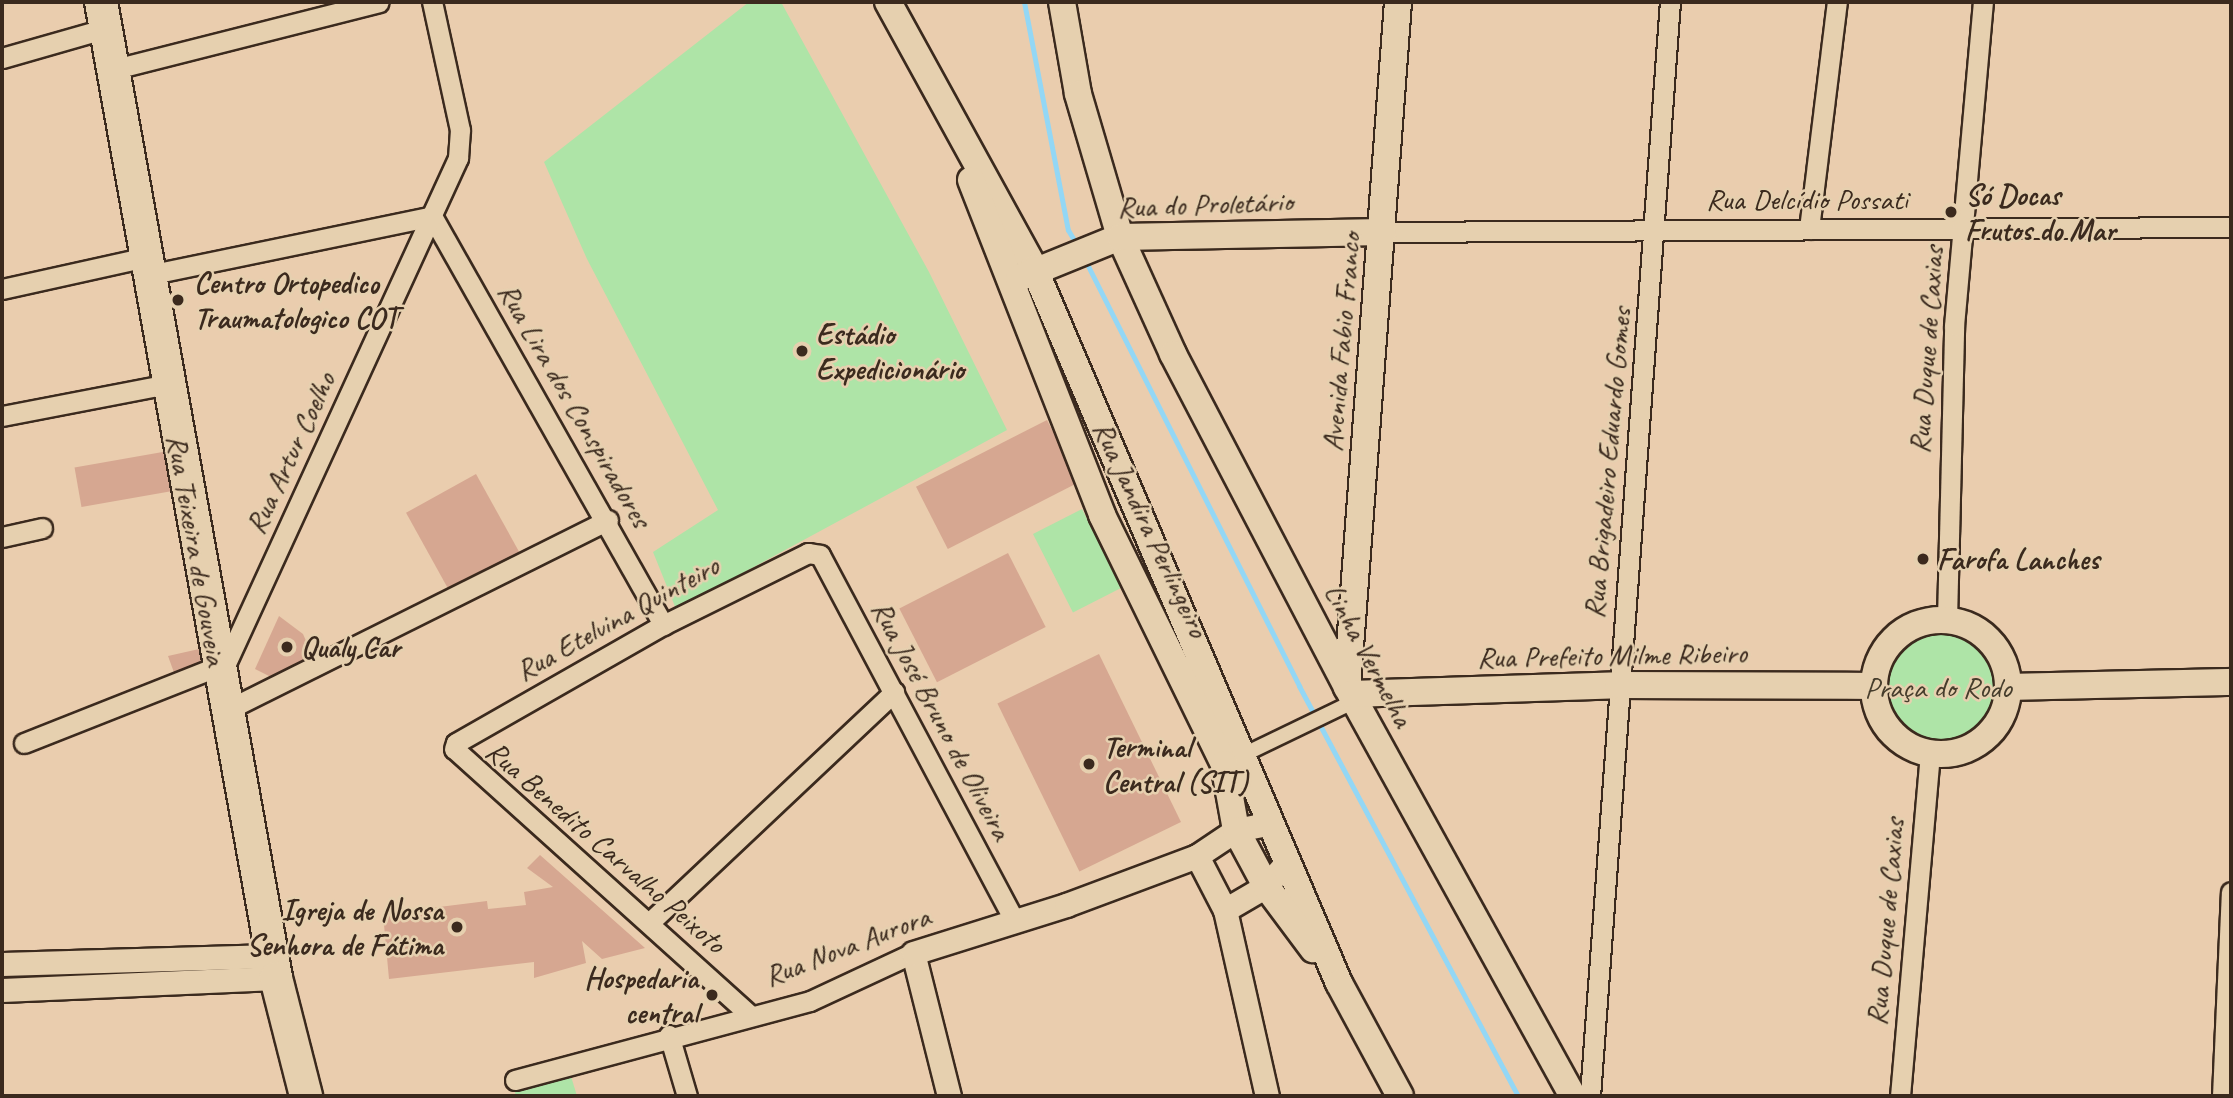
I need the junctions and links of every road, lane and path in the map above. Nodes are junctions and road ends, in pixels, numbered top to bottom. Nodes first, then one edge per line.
1 (379, 2) edge
2 (432, 2) edge
3 (888, 2) edge
4 (1062, 2) edge
5 (1398, 2) edge
6 (1670, 2) edge
7 (1837, 2) edge
8 (1983, 2) edge
9 (102, 15) edge
10 (2, 58) edge
11 (111, 70) junction
12 (934, 83) junction
13 (432, 216) junction
14 (2231, 227) edge
15 (1656, 229) junction
16 (1809, 229) junction
17 (1965, 229) junction
18 (1383, 232) junction
19 (1116, 238) junction
20 (147, 266) junction
21 (1034, 268) junction
22 (2, 289) edge
23 (1013, 290) junction
24 (168, 384) junction
25 (2, 416) edge
26 (1131, 504) junction
27 (1102, 515) junction
28 (608, 520) junction
29 (42, 528) dead end
30 (2, 537) edge
31 (816, 552) joint
32 (1312, 620) junction
33 (1947, 620) junction
34 (1352, 623) junction
35 (663, 625) junction
36 (219, 671) junction
37 (2231, 682) edge
38 (1618, 685) junction
39 (1874, 687) junction
40 (2009, 687) junction
41 (894, 692) junction
42 (1351, 694) junction
43 (225, 711) junction
44 (24, 743) dead end
45 (454, 749) joint
46 (1930, 753) junction
47 (1241, 756) junction
48 (1270, 823) junction
49 (1236, 830) junction
50 (1197, 856) junction
51 (1287, 862) junction
52 (1266, 886) junction
53 (2231, 892) edge
54 (1225, 910) junction
55 (1013, 918) junction
56 (649, 923) junction
57 (913, 953) junction
58 (8, 964) edge
59 (274, 967) junction
60 (124, 975) junction
61 (1339, 983) junction
62 (9, 989) edge
63 (751, 1016) junction
64 (669, 1035) junction
65 (515, 1080) dead end
66 (306, 1096) edge
67 (687, 1096) edge
68 (949, 1096) edge
69 (1267, 1096) edge
70 (1400, 1096) edge
71 (1573, 1096) edge
72 (1590, 1096) edge
73 (1900, 1096) edge
74 (2222, 1096) edge

1 - 11 street
2 - 13 street, Rua Artur Coelho
3 - 12 main road, Rua Jandira Perlingeiro
4 - 19 main road, Linha Vermelha
5 - 18 main road, Avenida Fabio Franco
6 - 15 street, Rua Brigadeiro Eduardo Gomes
7 - 16 street
8 - 17 street, Rua Duque de Caxias
9 - 10 street
9 - 11 highway, Rua Teixeira de Gouveia
11 - 20 highway, Rua Teixeira de Gouveia
12 - 21 main road, Rua Jandira Perlingeiro
12 - 23 main road, Rua Jandira Perlingeiro
13 - 20 street
13 - 28 street, Rua Lira dos Conspiradores
13 - 36 street, Rua Artur Coelho
14 - 17 street, Rua Delcídio Possati
15 - 16 street, Rua Delcídio Possati
15 - 18 street, Rua Delcídio Possati
15 - 38 street, Rua Brigadeiro Eduardo Gomes
16 - 17 street, Rua Delcídio Possati
17 - 33 street, Rua Duque de Caxias
18 - 19 main road, Rua do Proletário
18 - 34 main road, Avenida Fabio Franco
19 - 21 main road, Rua do Proletário
19 - 32 main road, Linha Vermelha
20 - 22 street
20 - 24 highway, Rua Teixeira de Gouveia
21 - 23 main road
21 - 26 main road, Rua Jandira Perlingeiro
23 - 27 main road, Rua Jandira Perlingeiro
24 - 25 street
24 - 36 highway, Rua Teixeira de Gouveia
26 - 27 main road
26 - 47 main road, Rua Jandira Perlingeiro
27 - 49 main road, Rua Jandira Perlingeiro
28 - 35 street, Rua Lira dos Conspiradores
28 - 43 street
29 - 30 street
31 - 35 street, Rua Etelvina Quinteiro
31 - 41 street, Rua José Bruno de Oliveira
32 - 34 main road
32 - 42 main road, Linha Vermelha
33 - 39 main road
33 - 40 main road
34 - 42 main road, Avenida Fabio Franco
35 - 45 street, Rua Etelvina Quinteiro
36 - 43 highway, Rua Teixeira de Gouveia
36 - 44 street
37 - 40 main road
38 - 39 main road, Rua Prefeito Milme Ribeiro
38 - 42 main road, Rua Prefeito Milme Ribeiro
38 - 72 street, Rua Brigadeiro Eduardo Gomes
39 - 46 main road
40 - 46 main road
41 - 55 street, Rua José Bruno de Oliveira
41 - 56 street
42 - 47 street
42 - 71 main road, Linha Vermelha
43 - 59 highway, Rua Teixeira de Gouveia
45 - 56 street, Rua Benedito Carvalho Peixoto
46 - 73 street, Rua Duque de Caxias
47 - 48 main road, Rua Jandira Perlingeiro
48 - 49 street
48 - 51 main road, Rua Jandira Perlingeiro
49 - 50 street, Rua Nova Aurora
49 - 52 main road, Rua Jandira Perlingeiro
50 - 54 street
50 - 55 street, Rua Nova Aurora
51 - 52 street
51 - 61 main road, Rua Jandira Perlingeiro
52 - 54 street
52 - 61 main road, Rua Jandira Perlingeiro
53 - 74 street
54 - 69 street
55 - 57 street, Rua Nova Aurora
56 - 63 street, Rua Benedito Carvalho Peixoto
57 - 63 street, Rua Nova Aurora
57 - 68 street
58 - 60 street
58 - 62 street
59 - 60 street
59 - 66 highway, Rua Teixeira de Gouveia
60 - 62 street
61 - 70 main road, Rua Jandira Perlingeiro
63 - 64 street, Rua Nova Aurora
64 - 65 street, Rua Nova Aurora
64 - 67 street

